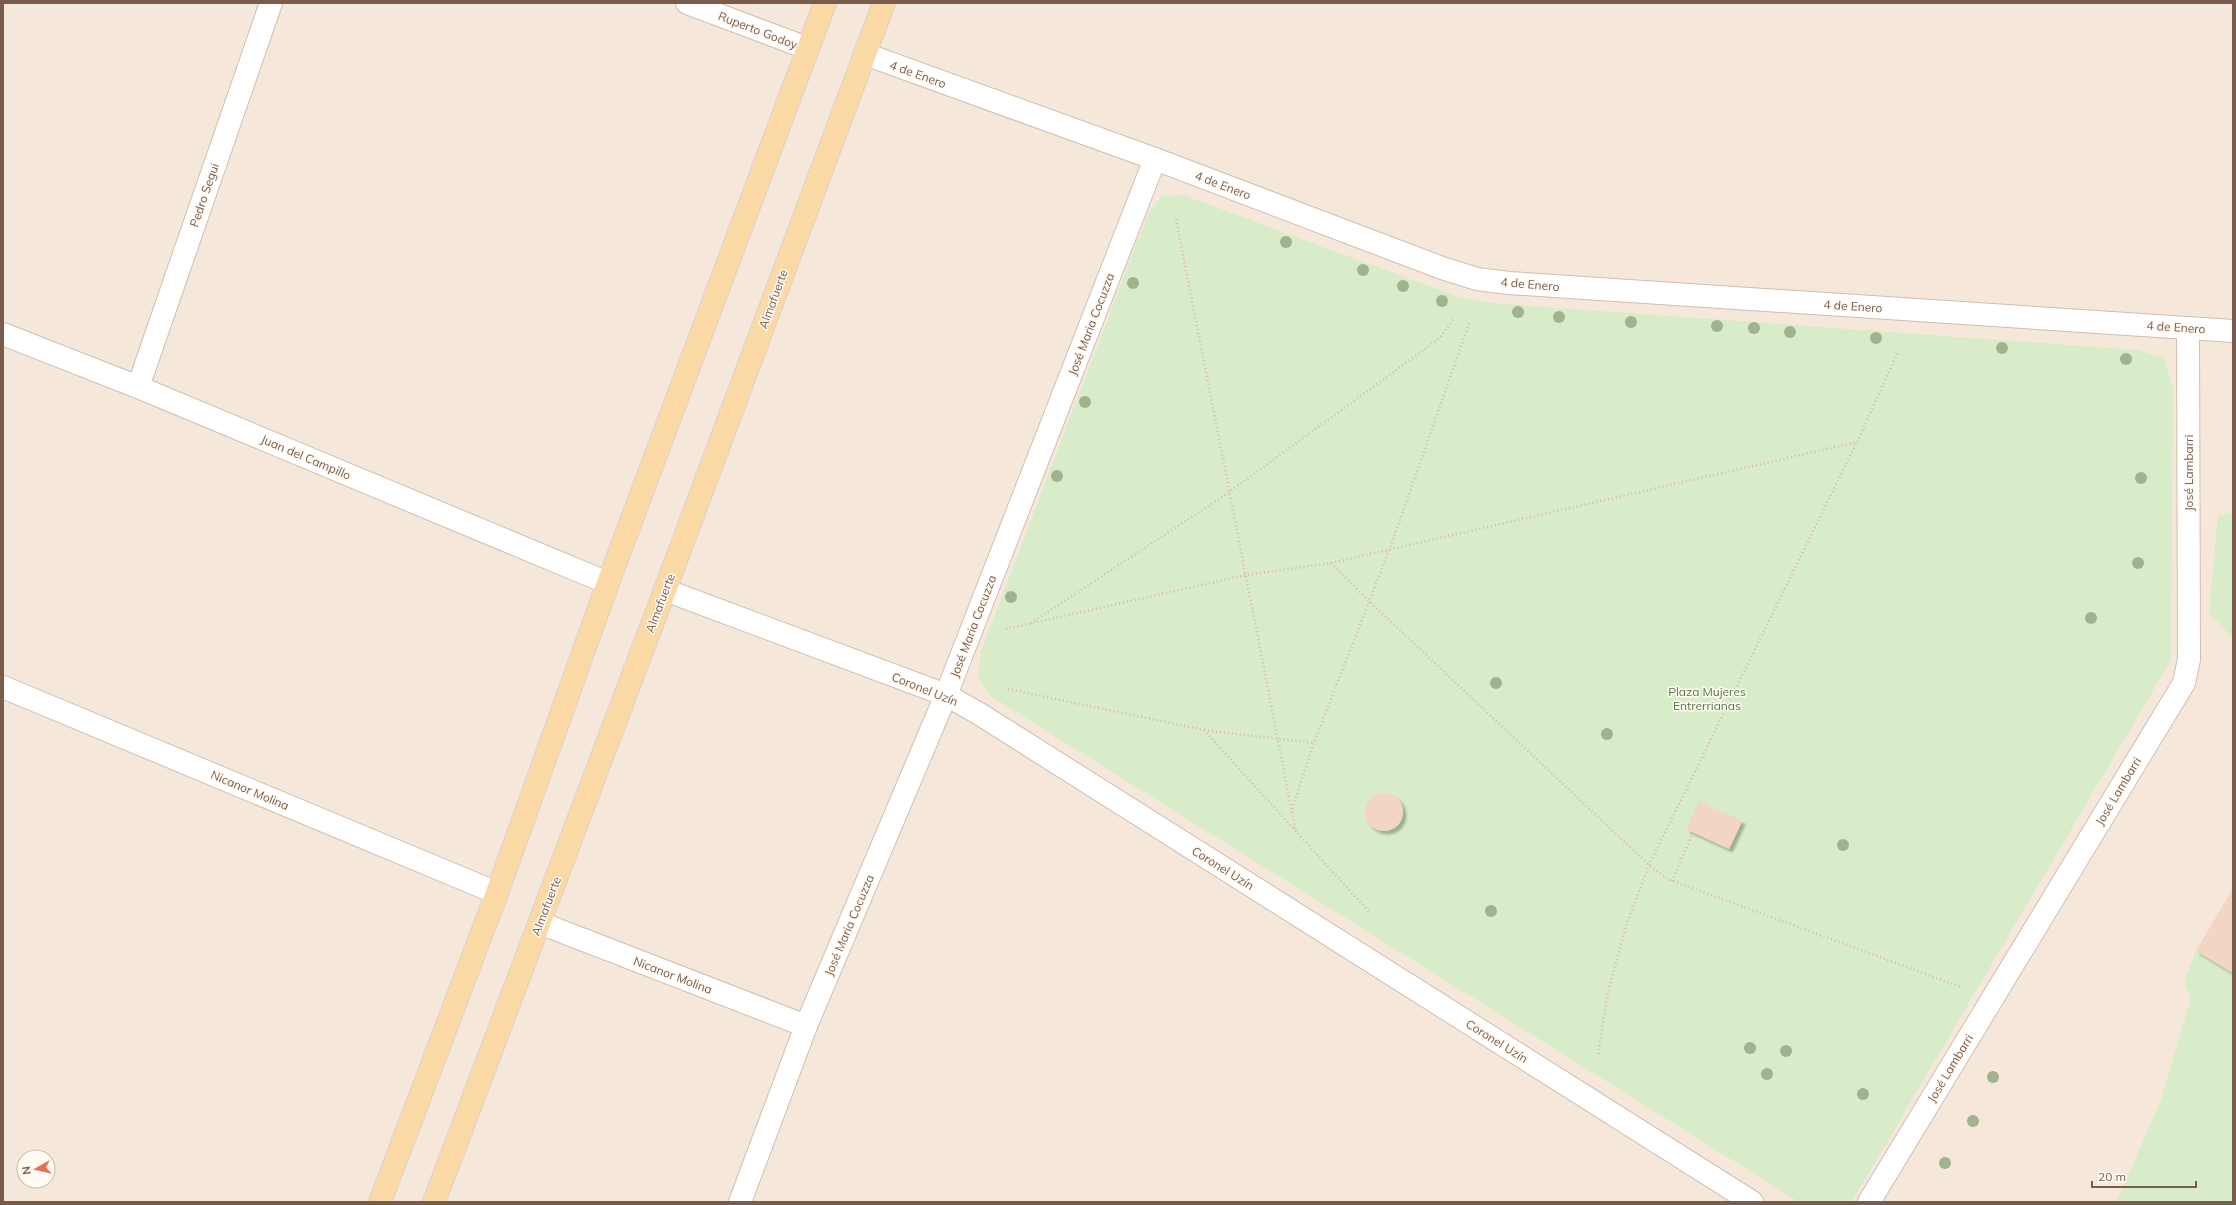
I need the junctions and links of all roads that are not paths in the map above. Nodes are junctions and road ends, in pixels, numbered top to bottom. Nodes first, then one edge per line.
1 (271, 3) edge
2 (687, 3) edge
3 (825, 3) edge
4 (884, 3) edge
5 (807, 48) junction
6 (865, 54) junction
7 (1155, 159) junction
8 (2188, 328) junction
9 (2233, 331) edge
10 (3, 334) edge
11 (138, 386) junction
12 (608, 583) junction
13 (665, 590) junction
14 (3, 687) edge
15 (946, 695) junction
16 (497, 892) junction
17 (540, 923) junction
18 (806, 1026) junction
19 (380, 1202) edge
20 (434, 1202) edge
21 (740, 1202) edge
22 (1752, 1202) edge
23 (1869, 1202) edge

1 - 11 street, Pedro Segui
2 - 5 street, Ruperto Godoy
3 - 5 main road
4 - 6 main road, Almafuerte
5 - 12 main road
6 - 7 street, 4 de Enero
6 - 13 main road, Almafuerte
7 - 8 street, 4 de Enero
7 - 15 street, José Maria Cocuzza
8 - 9 street, 4 de Enero
8 - 23 street, José Lambarri
10 - 11 street, Juan del Campillo
11 - 12 street, Juan del Campillo
12 - 16 main road
13 - 15 street, Coronel Uzín
13 - 17 main road, Almafuerte
14 - 16 street, Nicanor Molina
15 - 18 street, José Maria Cocuzza
15 - 22 street, Coronel Uzín
16 - 19 main road
17 - 18 street, Nicanor Molina
17 - 20 main road, Almafuerte
18 - 21 street, José Maria Cocuzza

